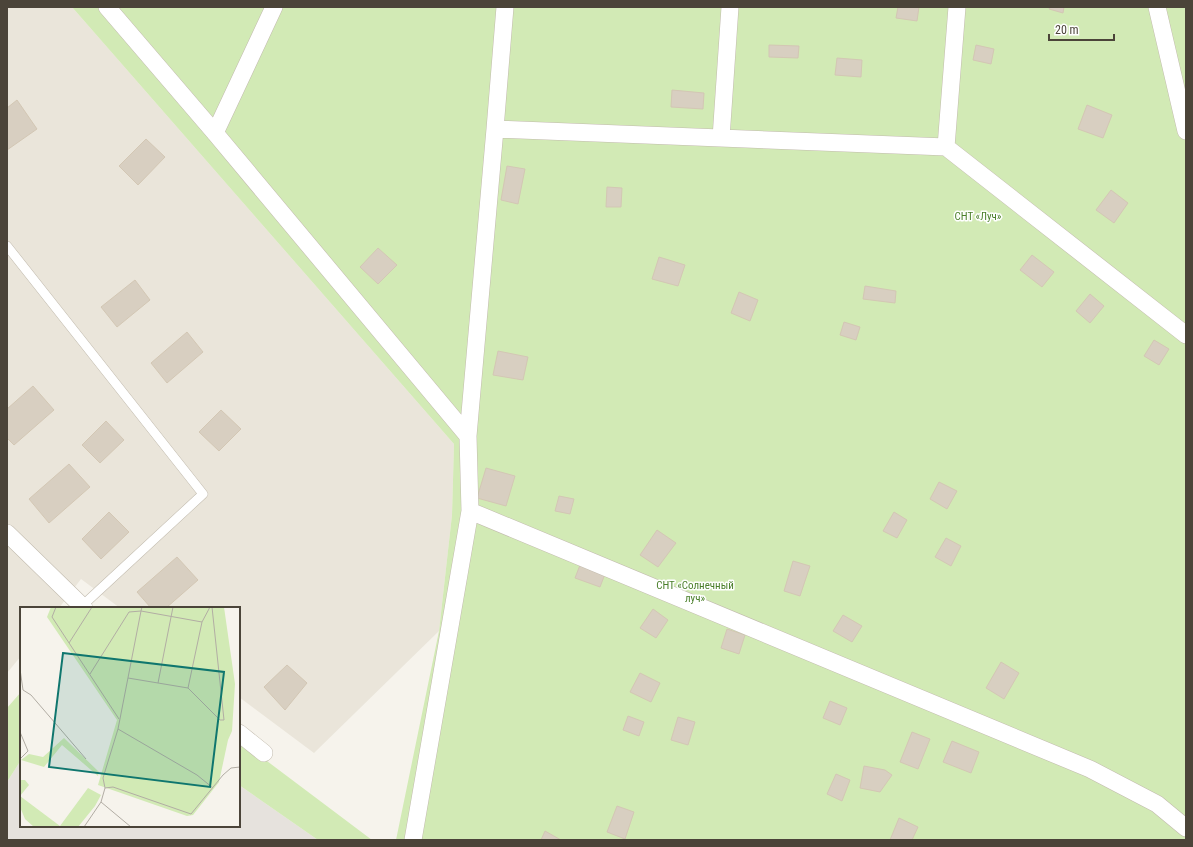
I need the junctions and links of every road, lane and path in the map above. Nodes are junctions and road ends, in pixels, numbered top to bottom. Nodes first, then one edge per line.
1 (107, 7) edge
2 (274, 7) edge
3 (505, 7) edge
4 (730, 7) edge
5 (957, 7) edge
6 (1157, 7) edge
7 (495, 129) junction
8 (1186, 131) edge
9 (215, 133) junction
10 (720, 138) junction
11 (946, 147) junction
12 (7, 246) edge
13 (1186, 335) edge
14 (468, 436) junction
15 (470, 511) junction
16 (7, 533) edge
17 (83, 607) edge
18 (240, 734) edge
19 (264, 753) dead end
20 (1186, 828) edge
21 (412, 840) edge

1 - 9 street
2 - 9 street
3 - 7 street
4 - 10 street
5 - 11 street
6 - 8 street
7 - 10 street
7 - 14 street
9 - 14 street
10 - 11 street
11 - 13 street
12 - 17 lane
14 - 15 street
15 - 20 street
15 - 21 street
16 - 17 street
18 - 19 street

